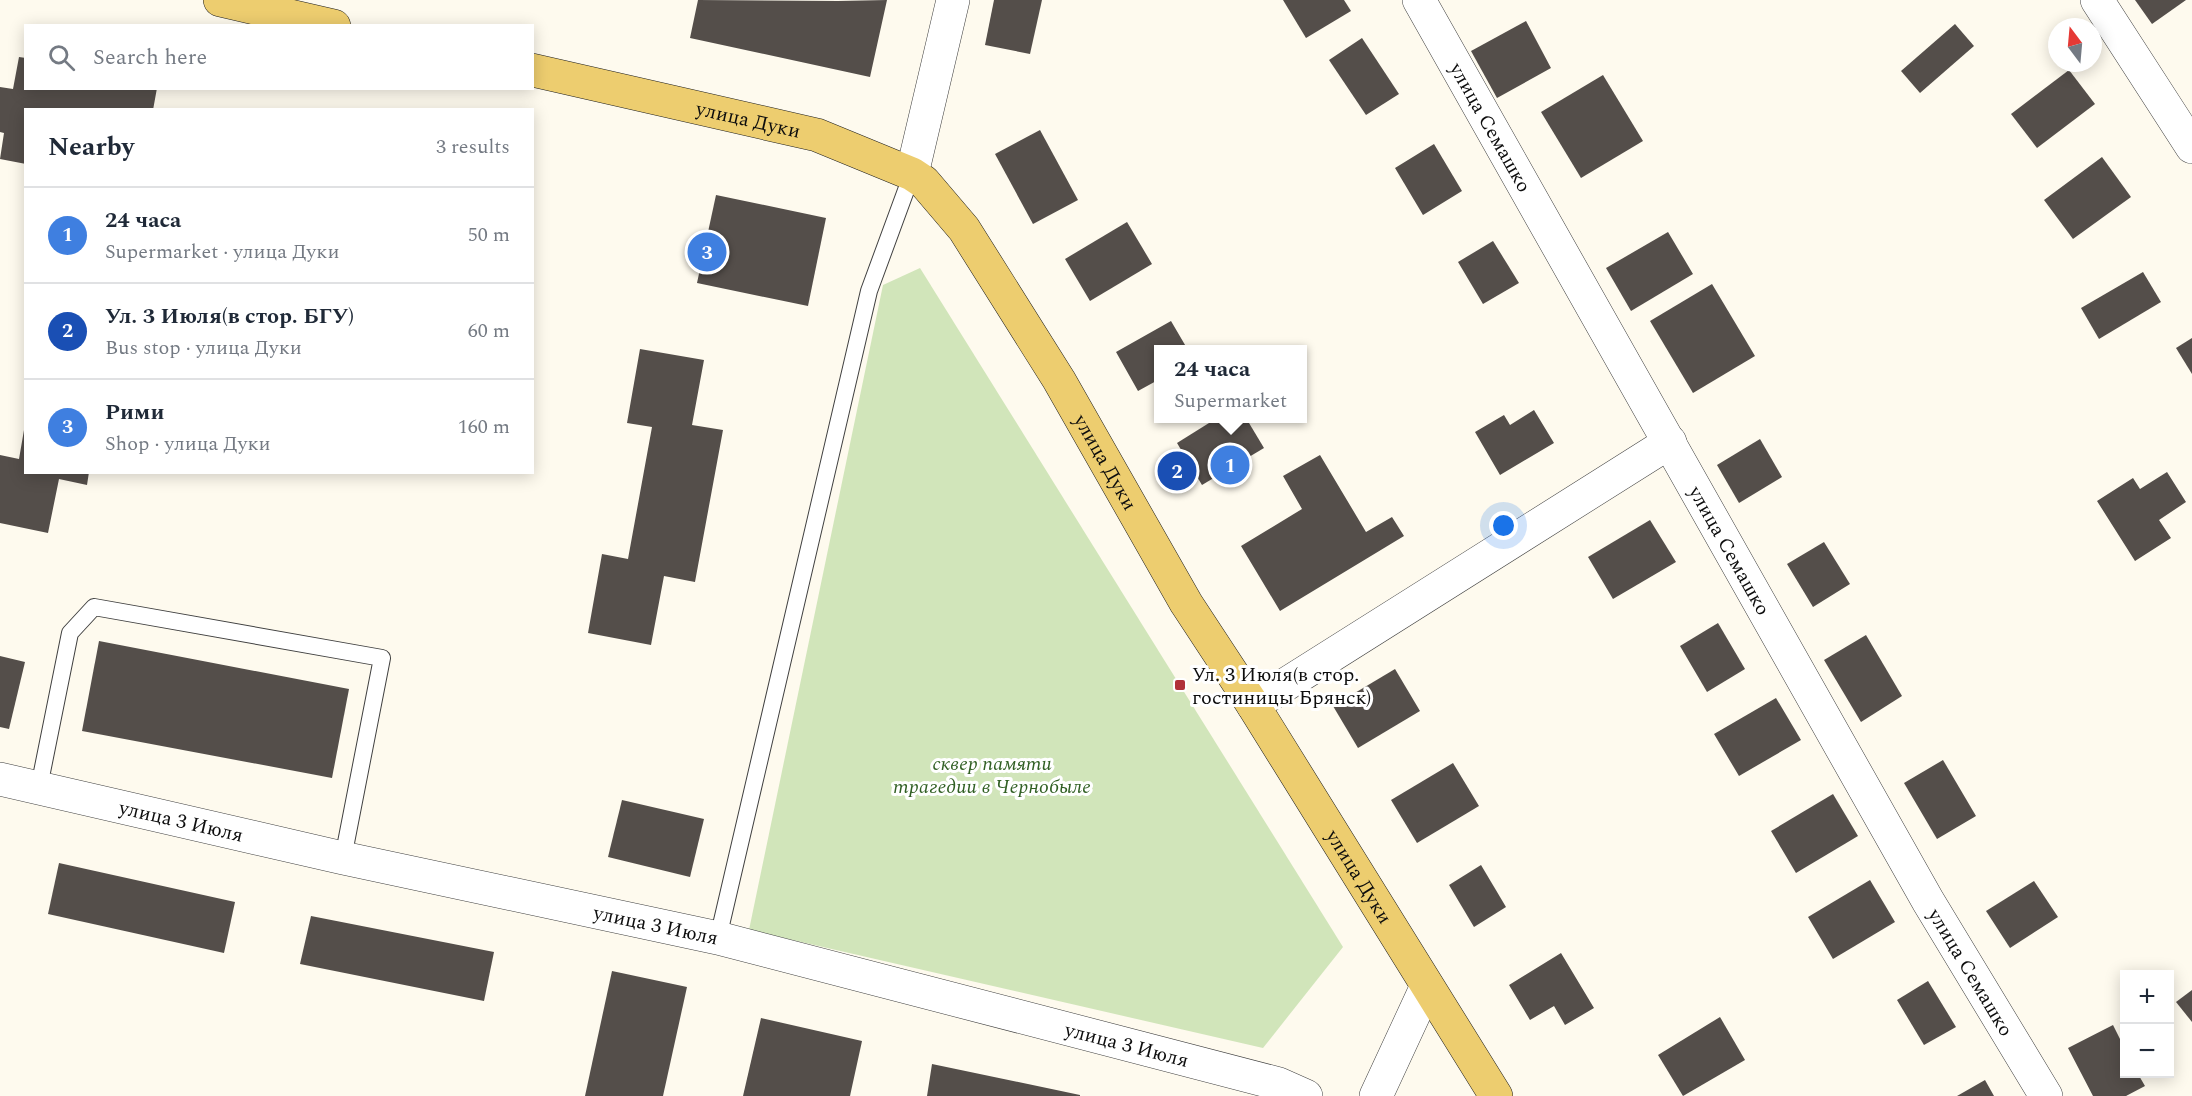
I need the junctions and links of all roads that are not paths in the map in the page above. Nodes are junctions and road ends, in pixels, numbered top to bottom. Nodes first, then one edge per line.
1 (220, 0) edge
2 (953, 0) edge
3 (1419, 0) edge
4 (2097, 0) edge
5 (325, 24) edge
6 (534, 70) edge
7 (2192, 147) edge
8 (912, 174) junction
9 (1670, 442) junction
10 (1253, 705) junction
11 (0, 779) edge
12 (39, 787) junction
13 (343, 858) junction
14 (718, 938) junction
15 (1427, 986) junction
16 (1306, 1096) edge
17 (1376, 1096) edge
18 (1496, 1096) edge
19 (2046, 1096) edge

1 - 5 main road
2 - 8 street
3 - 9 street, улица Семашко
4 - 7 street
6 - 8 main road, улица Дуки
8 - 10 main road, улица Дуки
8 - 14 lane
9 - 10 street
9 - 19 street, улица Семашко
10 - 15 main road, улица Дуки
11 - 12 street, улица 3 Июля
12 - 13 street, улица 3 Июля
12 - 13 lane
13 - 14 street, улица 3 Июля
14 - 16 street, улица 3 Июля
15 - 17 street
15 - 18 main road, улица Дуки

